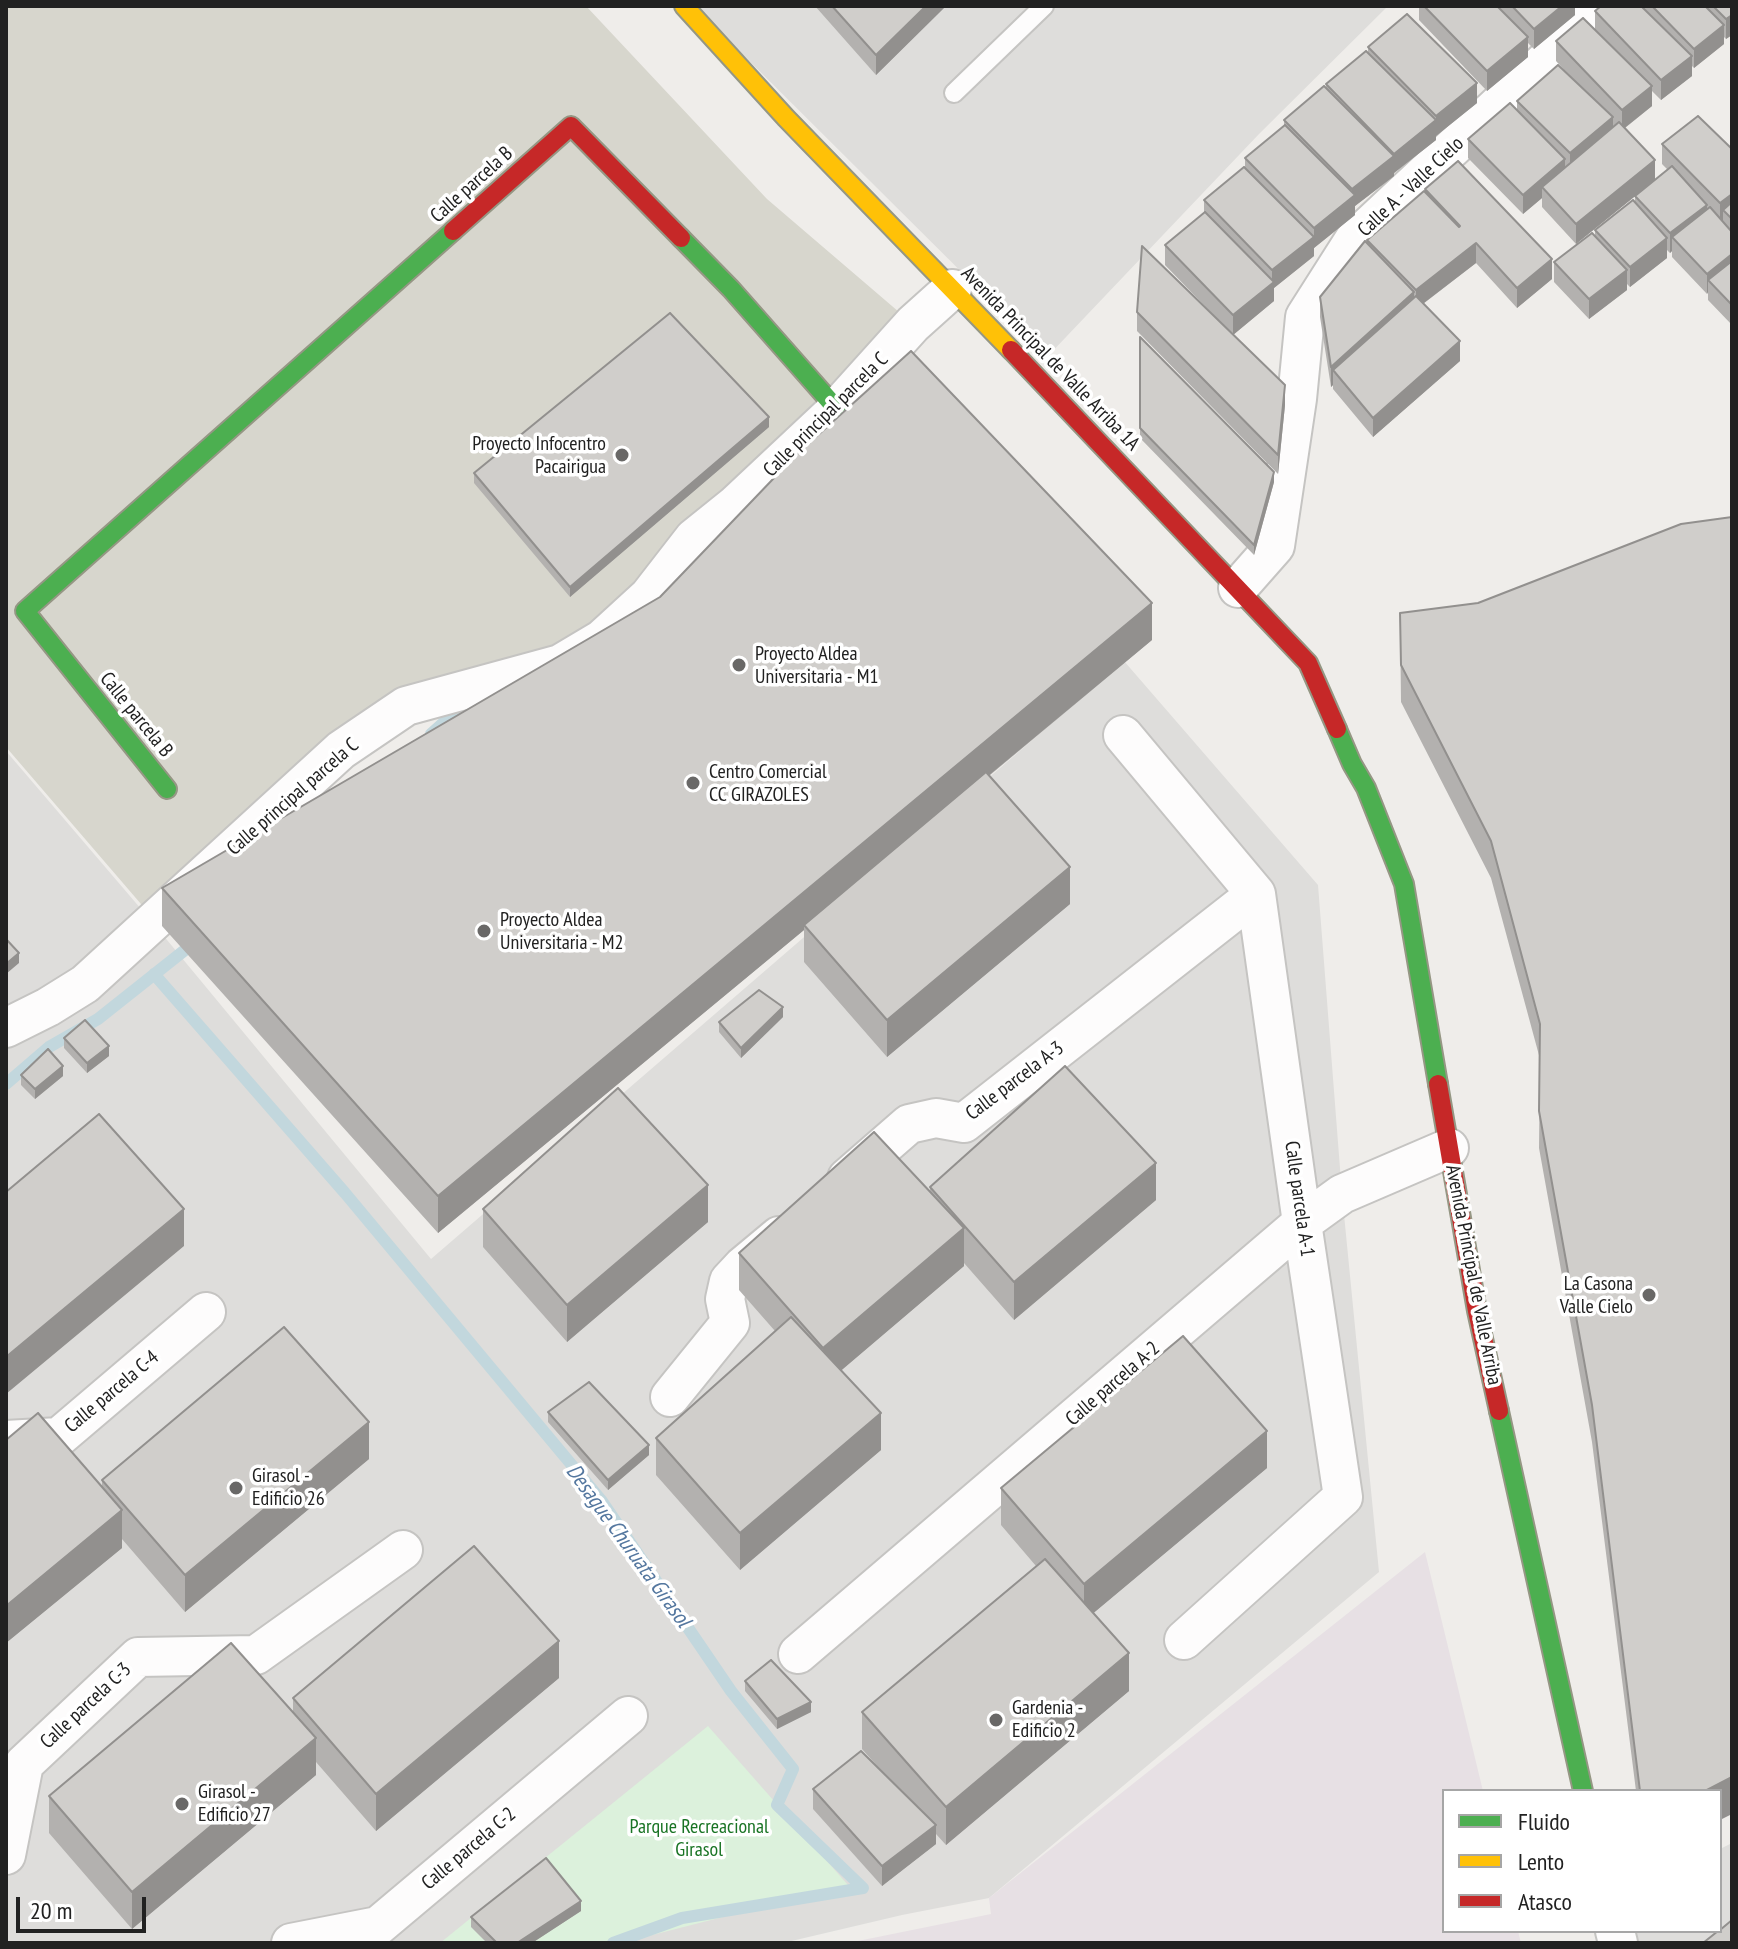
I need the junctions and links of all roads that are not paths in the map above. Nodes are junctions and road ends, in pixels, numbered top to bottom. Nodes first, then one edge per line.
1 (684, 6) edge
2 (1044, 6) edge
3 (1604, 6) edge
4 (954, 93) dead end
5 (952, 289) junction
6 (837, 409) junction
7 (889, 468) edge
8 (1238, 588) junction
9 (1123, 735) dead end
10 (1352, 764) joint
11 (167, 789) dead end
12 (1256, 894) junction
13 (6, 1028) edge
14 (1449, 1148) junction
15 (1302, 1223) junction
16 (206, 1312) dead end
17 (670, 1397) dead end
18 (6, 1440) edge
19 (403, 1550) dead end
20 (1184, 1640) dead end
21 (798, 1654) dead end
22 (628, 1716) dead end
23 (1583, 1789) edge
24 (6, 1855) edge
25 (291, 1943) edge

1 - 5 street, Avenida Principal de Valle Arriba 1A
2 - 4 lane
3 - 8 street, Calle A - Valle Cielo
5 - 6 street, Calle principal parcela C
5 - 8 street, Avenida Principal de Valle Arriba 1A
6 - 7 street, Calle parcela B
6 - 11 street, Calle parcela B
6 - 13 street, Calle principal parcela C
8 - 10 street, Avenida Principal de Valle Arriba 1A
9 - 12 street
10 - 14 street, Avenida Principal de Valle Arriba
12 - 15 street, Calle parcela A-1
12 - 17 street, Calle parcela A-3
14 - 15 street, Calle parcela A-2
14 - 23 street, Avenida Principal de Valle Arriba
15 - 20 street, Calle parcela A-1
15 - 21 street, Calle parcela A-2
16 - 18 street, Calle parcela C-4
19 - 24 street, Calle parcela C-3
22 - 25 street, Calle parcela C-2

